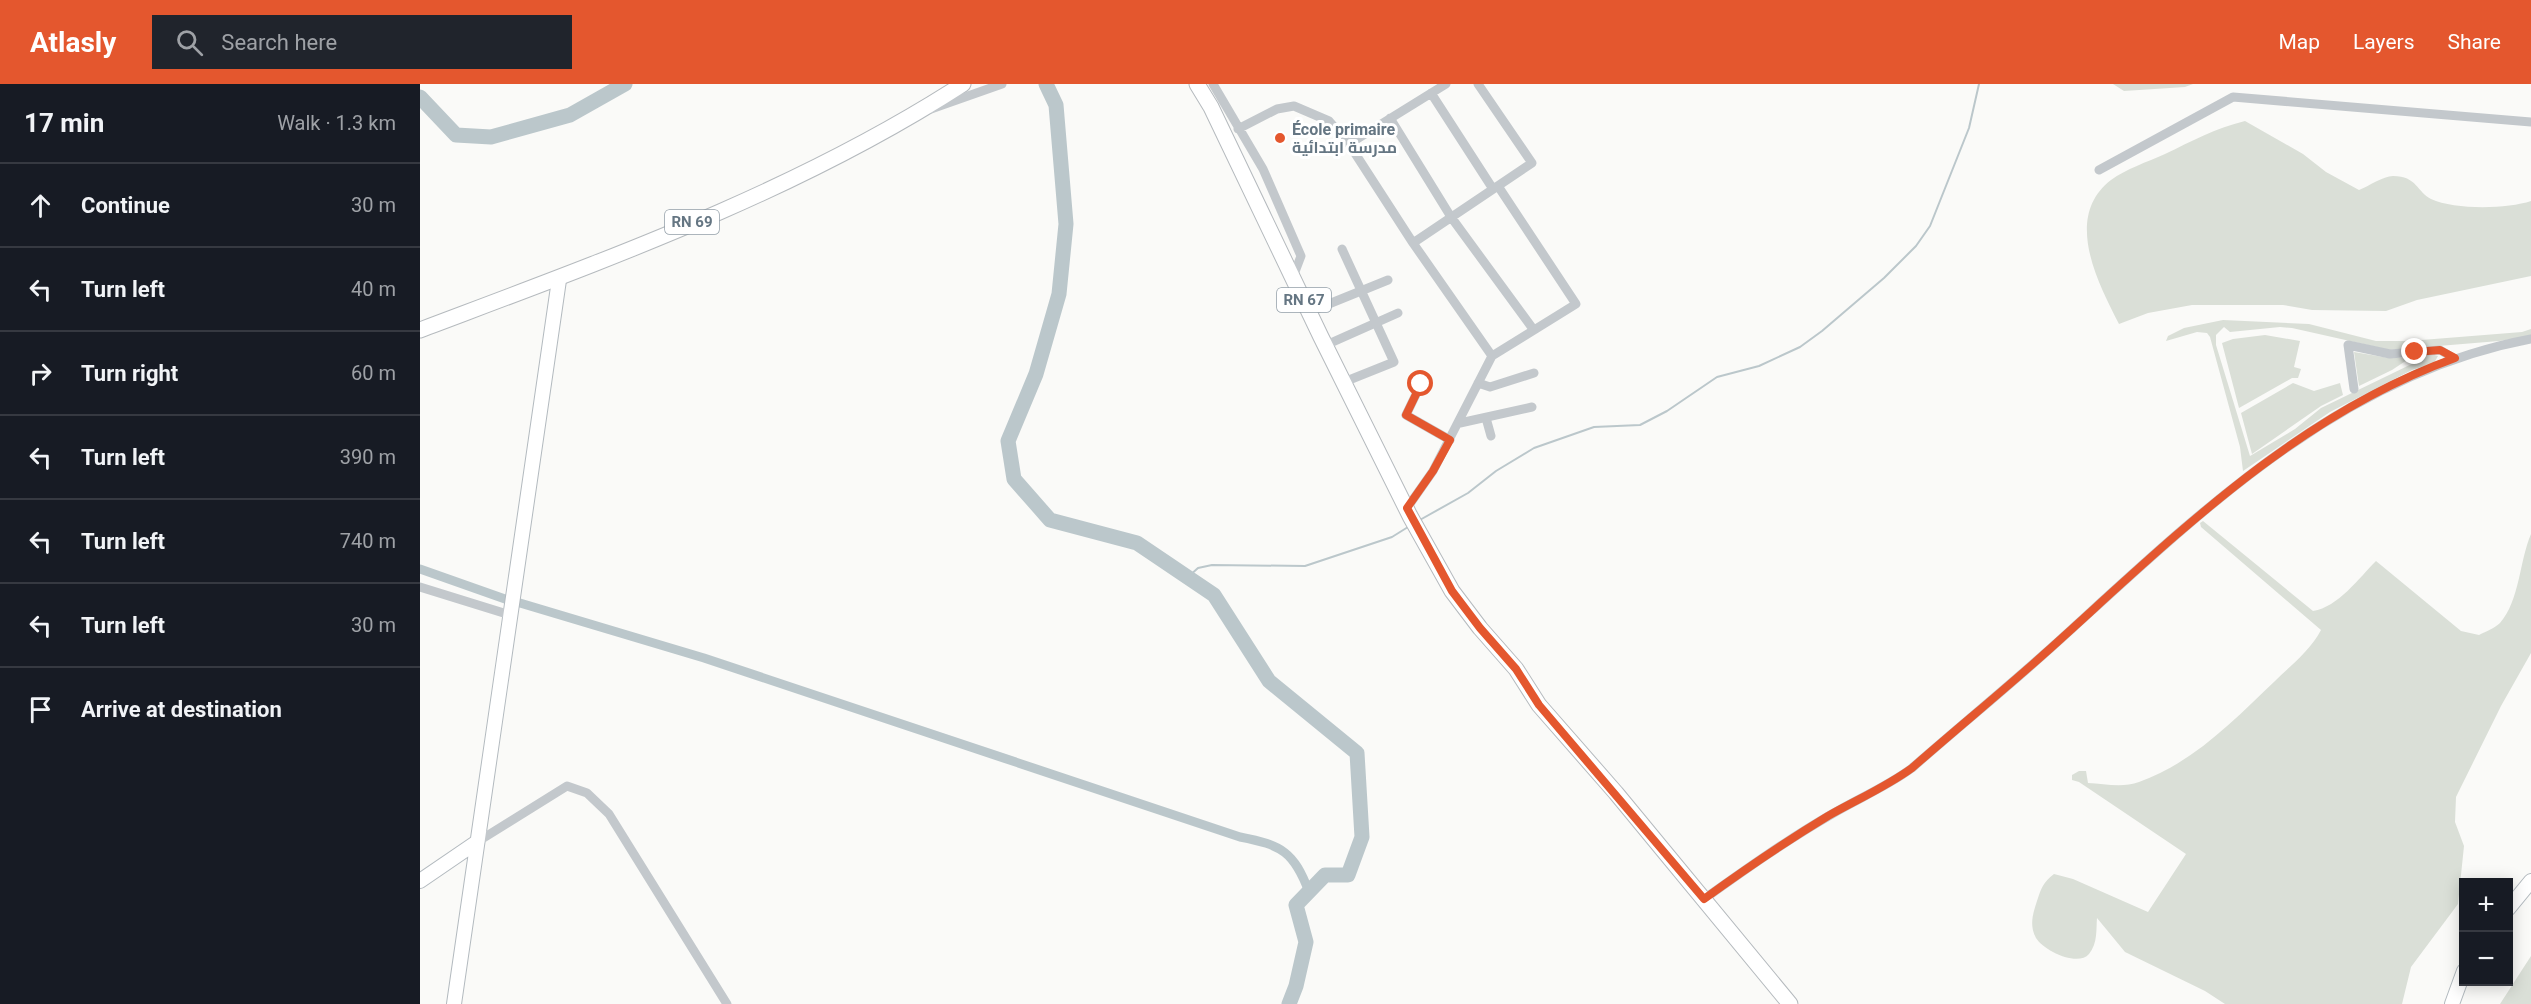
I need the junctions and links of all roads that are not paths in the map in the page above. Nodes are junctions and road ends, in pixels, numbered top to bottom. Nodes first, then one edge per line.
1 (1002, 84) edge
2 (1197, 84) edge
3 (1213, 84) edge
4 (1446, 84) edge
5 (1478, 84) edge
6 (958, 87) edge
7 (1431, 93) junction
8 (918, 113) junction
9 (1390, 118) junction
10 (2531, 122) edge
11 (1238, 129) junction
12 (1349, 144) junction
13 (2099, 170) dead end
14 (1496, 188) junction
15 (1451, 217) junction
16 (1413, 243) junction
17 (1342, 249) dead end
18 (1293, 276) junction
19 (559, 280) junction
20 (1388, 280) dead end
21 (1361, 291) junction
22 (1309, 312) junction
23 (1398, 313) dead end
24 (1377, 322) junction
25 (1533, 329) junction
26 (420, 330) edge
27 (2531, 339) edge
28 (1326, 345) junction
29 (1492, 356) junction
30 (2455, 358) junction
31 (1534, 373) dead end
32 (1344, 382) junction
33 (1478, 383) junction
34 (1421, 384) dead end
35 (2354, 389) dead end
36 (1532, 407) dead end
37 (1486, 418) junction
38 (1460, 423) junction
39 (1491, 436) dead end
40 (1450, 440) junction
41 (1411, 518) junction
42 (420, 587) edge
43 (510, 615) junction
44 (477, 842) junction
45 (420, 880) edge
46 (2531, 881) edge
47 (2531, 892) edge
48 (1704, 899) junction
49 (2513, 903) edge
50 (2513, 914) edge
51 (2459, 982) edge
52 (2464, 986) edge
53 (454, 1004) edge
54 (727, 1004) edge
55 (1790, 1004) edge
56 (2451, 1004) edge
57 (2459, 1004) edge

1 - 8 street
2 - 18 main road, RN 67
3 - 11 street
4 - 7 street
5 - 14 street
6 - 8 main road, RN 69
7 - 9 street
7 - 14 street
8 - 19 main road, RN 69
9 - 12 street
9 - 15 street
10 - 13 street
11 - 12 street
11 - 18 street
12 - 16 street
14 - 15 street
14 - 25 street
15 - 16 street
15 - 25 street
16 - 29 street
17 - 21 street
18 - 22 main road, RN 67
19 - 26 main road, RN 69
19 - 43 main road
20 - 21 street
21 - 22 street
21 - 24 street
22 - 28 main road, RN 67
23 - 24 street
24 - 28 street
24 - 32 street
25 - 29 street
27 - 30 street
28 - 32 main road, RN 67
29 - 33 street
30 - 35 street
30 - 48 street
31 - 33 street
32 - 41 main road, RN 67
33 - 38 street
34 - 40 street
36 - 37 street
37 - 38 street
37 - 39 street
38 - 40 street
40 - 41 street
41 - 48 main road, RN 67
42 - 43 street
43 - 44 main road
44 - 45 main road
44 - 53 main road
44 - 54 street
46 - 49 main road
47 - 50 main road
48 - 55 main road, RN 67
51 - 56 main road
52 - 57 main road

